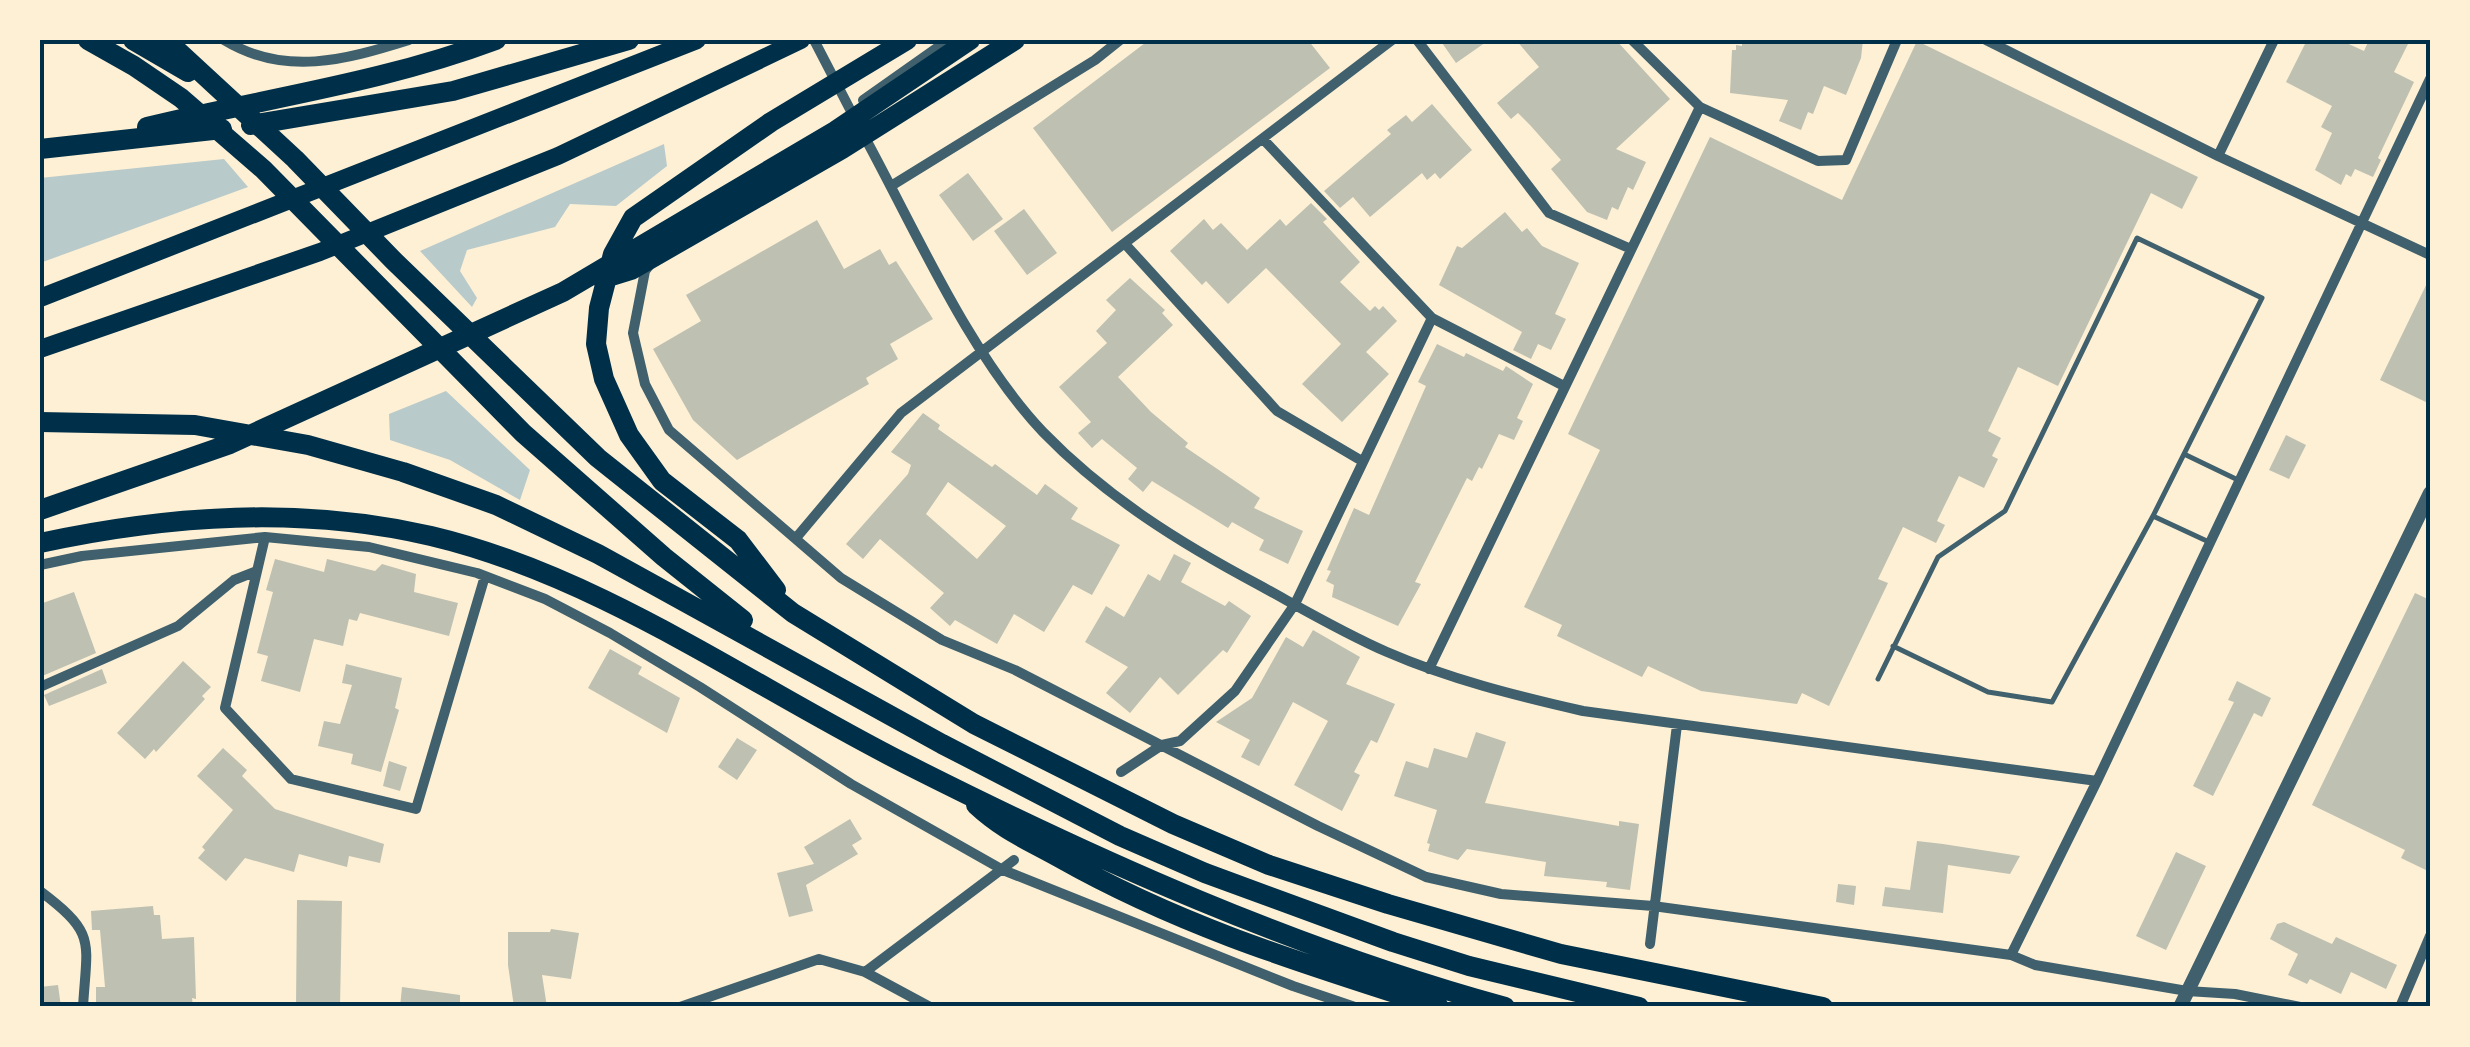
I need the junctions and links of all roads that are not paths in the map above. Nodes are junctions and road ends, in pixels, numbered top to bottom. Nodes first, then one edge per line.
1 (88, 40) edge
2 (133, 40) edge
3 (166, 40) edge
4 (224, 40) edge
5 (410, 40) edge
6 (496, 40) edge
7 (629, 40) edge
8 (697, 40) edge
9 (801, 40) edge
10 (814, 40) edge
11 (908, 40) edge
12 (948, 40) edge
13 (970, 40) edge
14 (1015, 40) edge
15 (1120, 40) edge
16 (1392, 40) edge
17 (1417, 40) edge
18 (1632, 40) edge
19 (1898, 40) edge
20 (1986, 40) edge
21 (2274, 40) edge
22 (2430, 79) edge
23 (216, 89) junction
24 (847, 104) junction
25 (1700, 107) junction
26 (1263, 139) junction
27 (78, 145) junction
28 (40, 149) edge
29 (2218, 156) junction
30 (891, 186) junction
31 (2361, 221) junction
32 (1126, 245) junction
33 (1631, 249) junction
34 (2430, 255) edge
35 (564, 292) junction
36 (40, 298) edge
37 (1432, 318) junction
38 (40, 349) edge
39 (982, 352) junction
40 (1564, 386) junction
41 (40, 422) edge
42 (2184, 454) junction
43 (1362, 461) junction
44 (2238, 480) junction
45 (2430, 493) edge
46 (40, 510) edge
47 (2154, 516) junction
48 (265, 537) junction
49 (796, 538) junction
50 (40, 542) edge
51 (2209, 542) junction
52 (40, 565) edge
53 (257, 571) junction
54 (485, 576) junction
55 (1295, 604) junction
56 (793, 614) junction
57 (1893, 646) junction
58 (1429, 668) junction
59 (1878, 679) dead end
60 (834, 684) junction
61 (40, 687) edge
62 (1677, 725) junction
63 (1162, 745) junction
64 (1121, 772) dead end
65 (2098, 781) junction
66 (963, 792) junction
67 (1014, 860) dead end
68 (1003, 870) junction
69 (40, 891) edge
70 (1653, 906) junction
71 (2430, 936) edge
72 (1650, 944) dead end
73 (2011, 955) junction
74 (865, 972) junction
75 (2187, 991) junction
76 (83, 1007) edge
77 (680, 1007) edge
78 (930, 1007) edge
79 (1355, 1007) edge
80 (1439, 1007) edge
81 (1505, 1007) edge
82 (1639, 1007) edge
83 (1823, 1007) edge
84 (2180, 1007) edge
85 (2300, 1007) edge
86 (2400, 1007) edge

1 - 60 highway
2 - 23 highway
3 - 23 highway
4 - 5 street
6 - 27 highway
7 - 27 highway
8 - 36 highway
9 - 38 highway
10 - 24 street
11 - 56 highway
12 - 24 street
13 - 35 highway
14 - 35 highway
15 - 30 street
16 - 26 street
17 - 33 street
18 - 25 street
19 - 25 street
20 - 29 street
21 - 29 street
22 - 31 street
23 - 56 highway
24 - 30 street
24 - 49 street
25 - 33 street
26 - 32 street
26 - 37 street
27 - 28 highway
29 - 31 street
30 - 39 street
31 - 34 street
31 - 44 street
32 - 39 street
32 - 43 street
33 - 40 street
35 - 46 highway
37 - 40 street
37 - 43 street
39 - 49 street
39 - 55 street
40 - 58 street
41 - 60 highway
42 - 44 lane
42 - 47 lane
42 - 57 lane
43 - 55 street
44 - 51 street
45 - 75 street
47 - 51 lane
47 - 57 lane
48 - 52 street
48 - 53 street
48 - 54 street
49 - 63 street
50 - 66 highway
51 - 65 street
53 - 54 street
53 - 61 street
54 - 68 street
55 - 58 street
55 - 63 street
56 - 83 highway
57 - 59 lane
58 - 62 street
60 - 82 highway
62 - 65 street
62 - 70 street
63 - 64 street
63 - 70 street
65 - 73 street
66 - 80 highway
66 - 81 highway
67 - 68 street
68 - 74 street
68 - 79 street
69 - 76 street
70 - 72 street
70 - 73 street
71 - 86 street
73 - 75 street
74 - 77 street
74 - 78 street
75 - 84 street
75 - 85 street

